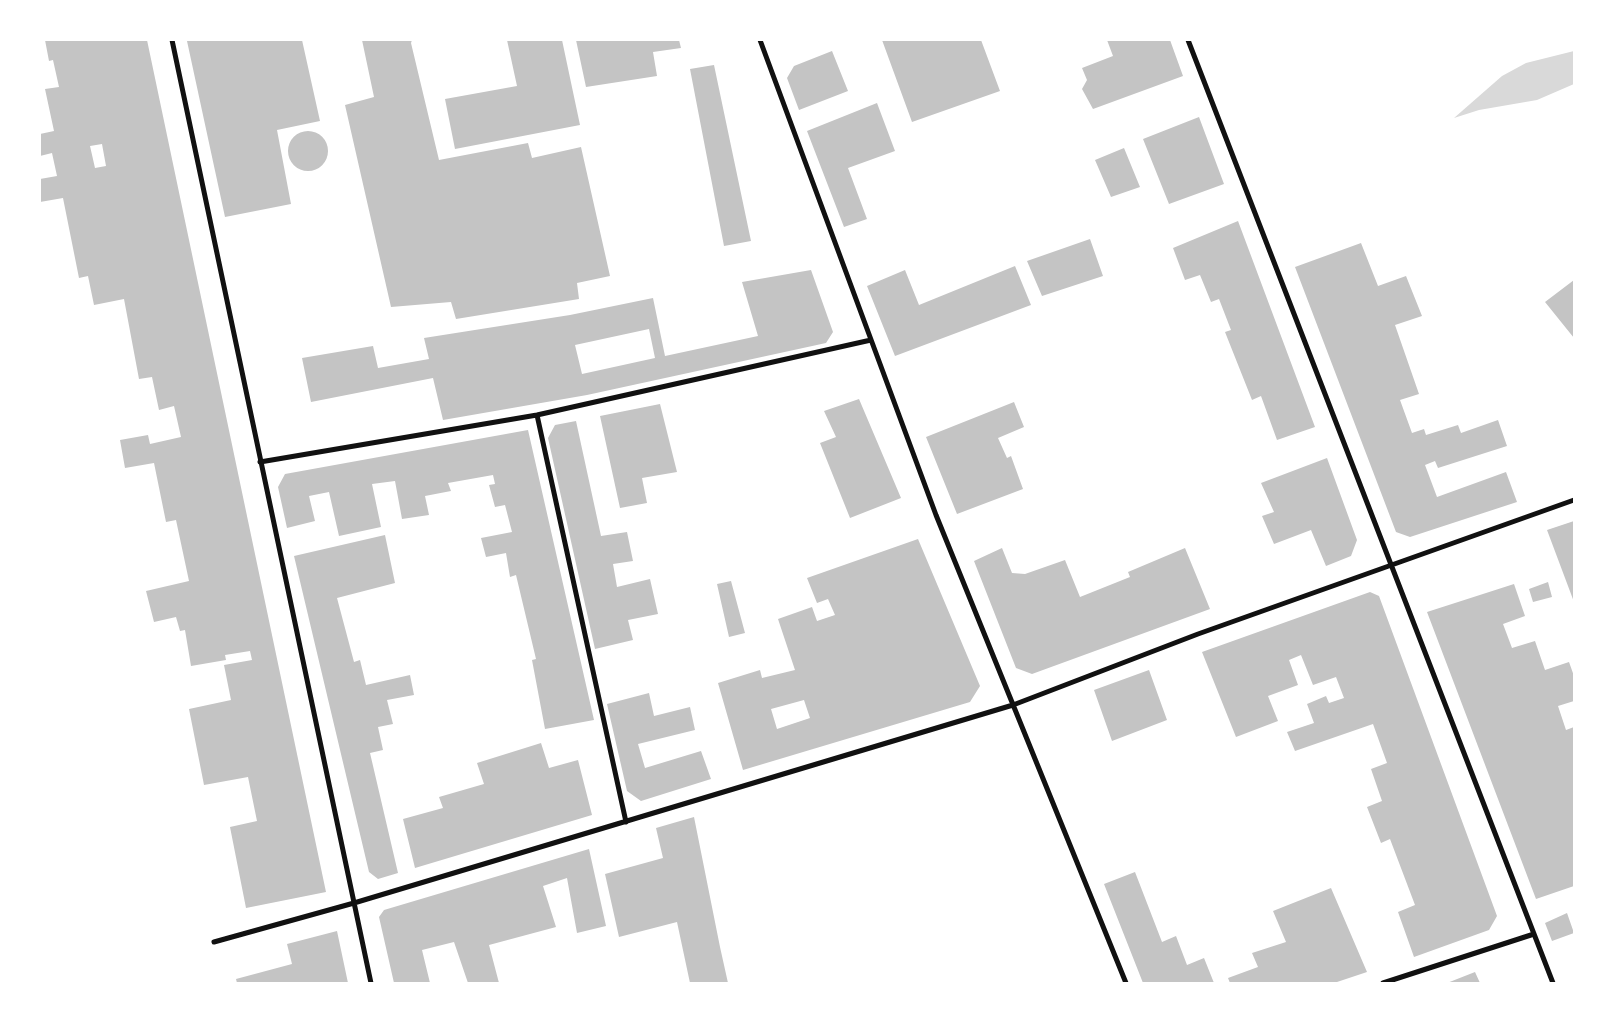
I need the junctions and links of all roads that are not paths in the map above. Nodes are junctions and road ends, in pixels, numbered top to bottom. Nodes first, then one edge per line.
1 (172, 40) edge
2 (760, 40) edge
3 (1188, 40) edge
4 (871, 340) junction
5 (537, 415) junction
6 (260, 462) junction
7 (1574, 500) edge
8 (1390, 565) junction
9 (1013, 705) junction
10 (626, 822) junction
11 (354, 903) junction
12 (1534, 934) junction
13 (214, 942) dead end
14 (371, 983) edge
15 (1126, 983) edge
16 (1383, 983) edge
17 (1553, 983) edge

1 - 6 street
2 - 4 street
3 - 8 street
4 - 5 street
4 - 9 street
5 - 6 street
5 - 10 street
6 - 11 street
7 - 8 street
8 - 9 street
8 - 12 street
9 - 10 street
9 - 15 street
10 - 11 street
11 - 13 street
11 - 14 street
12 - 16 street
12 - 17 street

